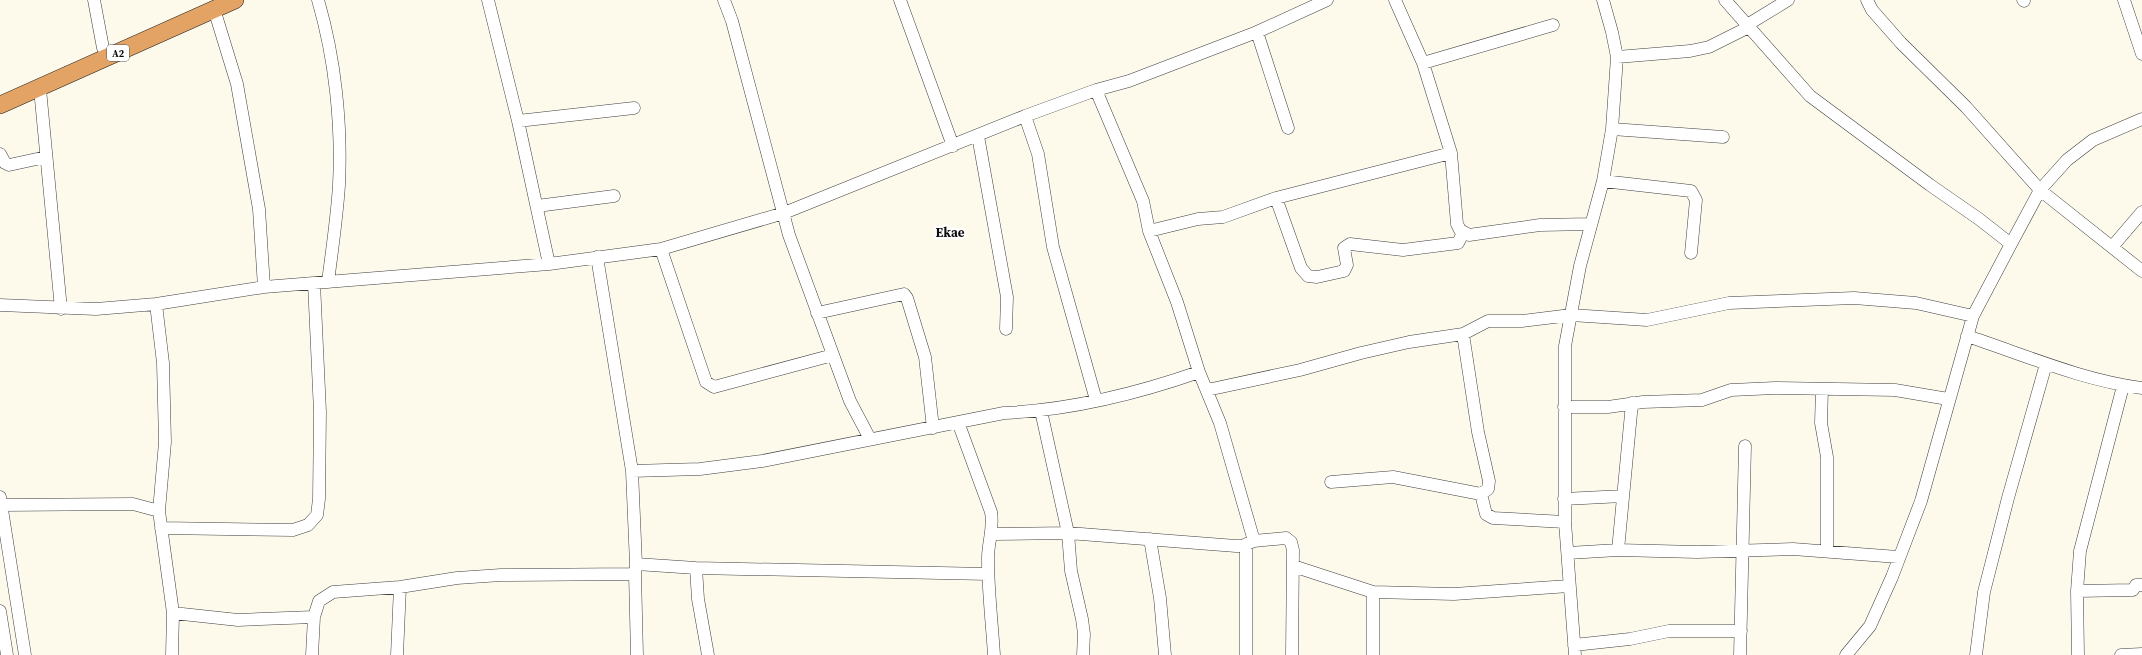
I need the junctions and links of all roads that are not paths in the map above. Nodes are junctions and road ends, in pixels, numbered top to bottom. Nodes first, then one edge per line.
1 (94, 0) edge
2 (235, 0) edge
3 (318, 0) edge
4 (488, 0) edge
5 (724, 0) edge
6 (900, 0) edge
7 (1327, 0) edge
8 (1396, 0) edge
9 (1604, 0) edge
10 (1725, 0) edge
11 (1788, 0) edge
12 (1867, 0) edge
13 (2124, 0) edge
14 (214, 5) edge
15 (1553, 24) dead end
16 (1748, 26) junction
17 (1257, 32) junction
18 (103, 48) junction
19 (2142, 54) edge
20 (1617, 56) junction
21 (1424, 63) junction
22 (40, 89) junction
23 (1096, 90) junction
24 (0, 94) edge
25 (0, 105) edge
26 (634, 108) dead end
27 (1025, 116) junction
28 (2142, 118) edge
29 (518, 121) junction
30 (1288, 128) dead end
31 (1612, 128) junction
32 (978, 136) junction
33 (1723, 137) dead end
34 (953, 146) junction
35 (1451, 153) junction
36 (0, 154) edge
37 (46, 157) junction
38 (1603, 181) junction
39 (2040, 190) junction
40 (614, 196) dead end
41 (1276, 198) junction
42 (537, 206) junction
43 (2142, 212) edge
44 (784, 213) junction
45 (1591, 224) junction
46 (1149, 231) junction
47 (1463, 233) junction
48 (2010, 244) junction
49 (2112, 247) junction
50 (661, 249) junction
51 (1691, 253) dead end
52 (597, 257) junction
53 (549, 264) junction
54 (2142, 271) edge
55 (328, 282) junction
56 (314, 283) junction
57 (264, 287) junction
58 (156, 304) junction
59 (0, 305) edge
60 (61, 309) junction
61 (817, 313) junction
62 (1571, 316) junction
63 (1973, 316) junction
64 (1006, 329) dead end
65 (1463, 334) junction
66 (1967, 336) junction
67 (833, 355) junction
68 (2046, 364) junction
69 (1198, 372) junction
70 (2123, 386) junction
71 (2142, 388) edge
72 (1822, 389) junction
73 (1208, 390) junction
74 (1096, 400) junction
75 (1948, 400) junction
76 (1632, 403) junction
77 (1564, 407) junction
78 (1041, 411) junction
79 (958, 422) junction
80 (933, 428) junction
81 (870, 439) junction
82 (1745, 446) dead end
83 (632, 471) junction
84 (1331, 482) dead end
85 (1481, 494) junction
86 (1624, 496) junction
87 (1564, 499) junction
88 (1, 501) edge
89 (159, 511) junction
90 (1564, 522) junction
91 (161, 528) junction
92 (1068, 533) junction
93 (992, 534) junction
94 (1150, 539) junction
95 (1250, 543) junction
96 (1618, 550) junction
97 (1827, 551) junction
98 (1741, 552) junction
99 (1568, 553) junction
100 (1898, 557) junction
101 (1293, 566) junction
102 (696, 568) junction
103 (635, 569) junction
104 (988, 574) junction
105 (2142, 585) edge
106 (400, 586) junction
107 (1569, 586) junction
108 (2077, 591) junction
109 (1373, 592) junction
110 (0, 611) edge
111 (173, 613) junction
112 (314, 617) junction
113 (1741, 631) junction
114 (1575, 650) edge
115 (2142, 654) edge
116 (7, 655) edge
117 (26, 655) edge
118 (172, 655) edge
119 (312, 655) edge
120 (397, 655) edge
121 (637, 655) edge
122 (708, 655) edge
123 (994, 655) edge
124 (1083, 655) edge
125 (1165, 655) edge
126 (1246, 655) edge
127 (1292, 655) edge
128 (1373, 655) edge
129 (1740, 655) edge
130 (1846, 655) edge
131 (1976, 655) edge
132 (2078, 655) edge
133 (2121, 655) edge

1 - 18 street
2 - 14 highway, A2
3 - 55 street
4 - 29 street
5 - 44 street
6 - 34 street
7 - 17 street
8 - 21 street
9 - 20 street
10 - 16 street
11 - 16 street
12 - 39 street
13 - 19 street
14 - 18 highway, A2
14 - 22 highway, A2
14 - 57 street
15 - 21 street
16 - 20 street
16 - 48 street
17 - 23 street
17 - 30 street
18 - 24 highway, A2
20 - 31 street
21 - 35 street
22 - 25 highway, A2
22 - 37 street
23 - 27 street
23 - 46 street
26 - 29 street
27 - 32 street
27 - 74 street
28 - 39 street
29 - 42 street
31 - 33 street
31 - 38 street
32 - 34 street
32 - 64 street
34 - 44 street
35 - 41 street
35 - 47 street
36 - 37 street
37 - 60 street
38 - 45 street
38 - 51 street
39 - 48 street
39 - 49 street
40 - 42 street
41 - 46 street
41 - 47 street
42 - 53 street
43 - 49 street
44 - 50 street
44 - 61 street
45 - 47 street
45 - 62 street
46 - 69 street
48 - 63 street
49 - 54 street
50 - 52 street
50 - 67 street
52 - 53 street
52 - 83 street
53 - 55 street
55 - 56 street
56 - 57 street
56 - 91 street
57 - 58 street
58 - 60 street
58 - 89 street
59 - 60 street
61 - 67 street
61 - 80 street
62 - 63 street
62 - 65 street
62 - 77 street
63 - 66 street
65 - 73 street
65 - 85 street
66 - 68 street
66 - 75 street
67 - 81 street
68 - 70 street
68 - 131 street
69 - 73 street
69 - 74 street
70 - 71 street
70 - 108 street
72 - 75 street
72 - 76 street
72 - 97 street
73 - 95 street
74 - 78 street
75 - 100 street
76 - 77 street
76 - 86 street
77 - 87 street
78 - 79 street
78 - 92 street
79 - 80 street
79 - 93 street
80 - 81 street
81 - 83 street
82 - 98 street
83 - 103 street
84 - 85 street
85 - 90 street
86 - 87 street
86 - 96 street
87 - 90 street
88 - 89 street
88 - 117 street
89 - 91 street
90 - 99 street
91 - 111 street
92 - 93 street
92 - 94 street
92 - 124 street
93 - 104 street
94 - 95 street
94 - 125 street
95 - 101 street
95 - 126 street
96 - 98 street
96 - 99 street
97 - 98 street
97 - 100 street
98 - 113 street
99 - 107 street
100 - 130 street
101 - 109 street
101 - 127 street
102 - 103 street
102 - 104 street
102 - 122 street
103 - 106 street
103 - 121 street
104 - 123 street
105 - 108 street
106 - 112 street
106 - 120 street
107 - 109 street
107 - 114 street
108 - 132 street
109 - 128 street
110 - 116 street
111 - 112 street
111 - 118 street
112 - 119 street
113 - 114 street
113 - 129 street
115 - 133 street

